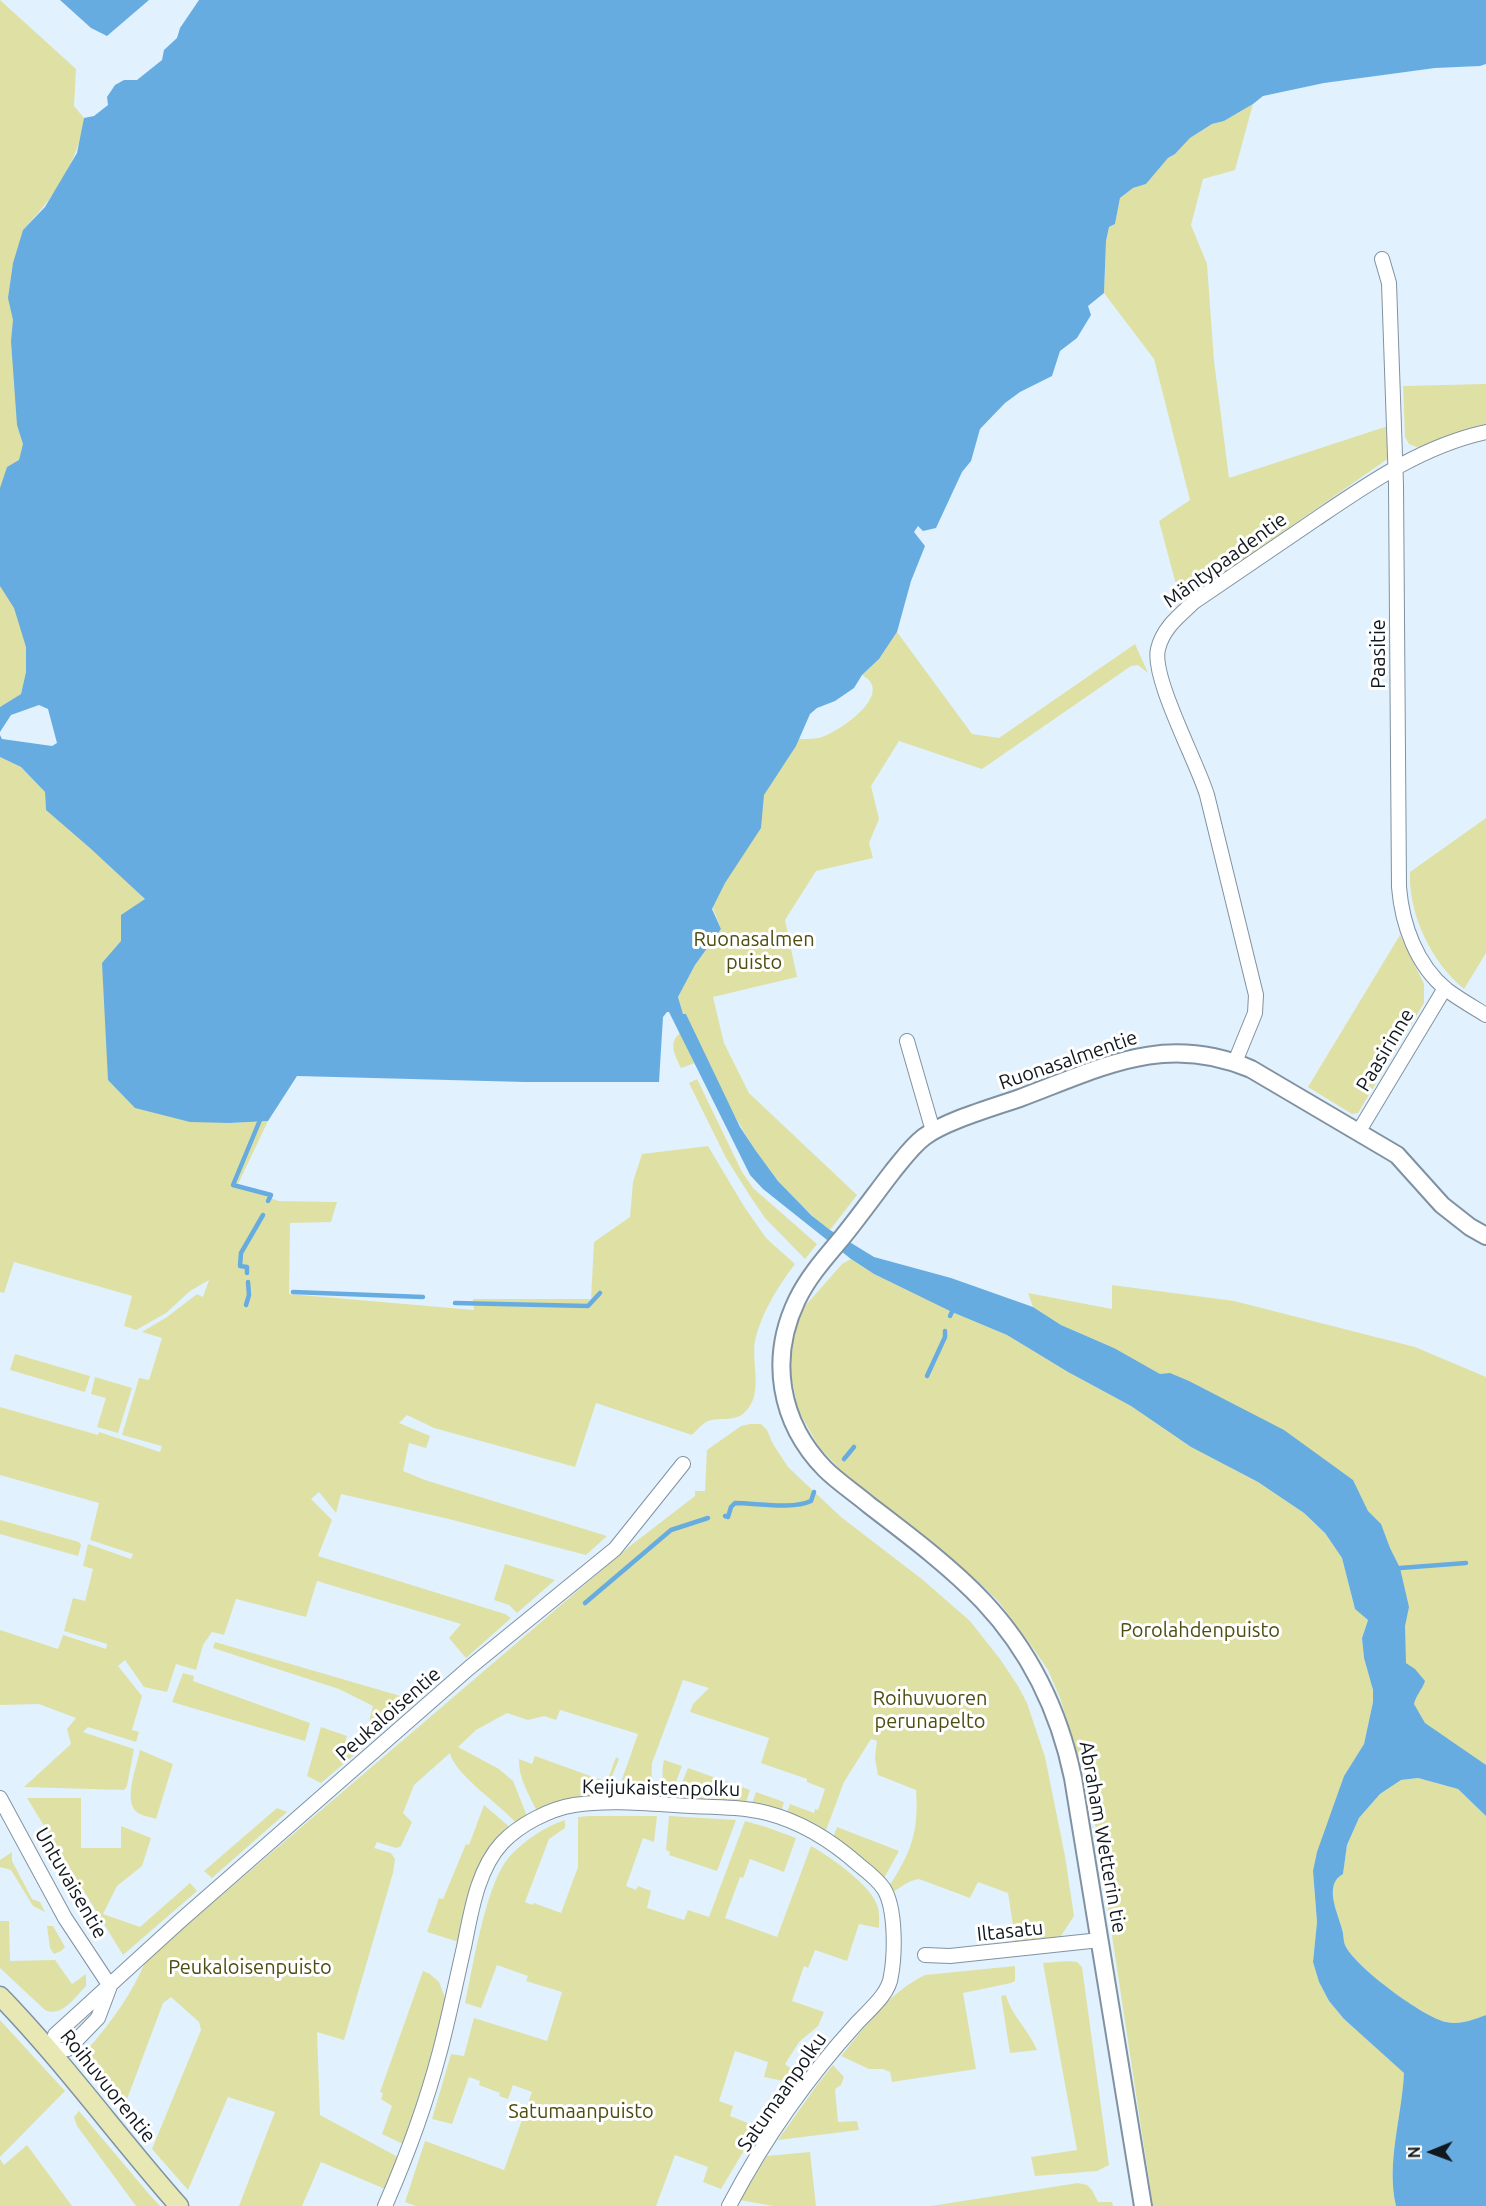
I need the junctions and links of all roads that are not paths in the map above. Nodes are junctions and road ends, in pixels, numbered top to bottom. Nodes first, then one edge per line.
1 (1382, 259) dead end
2 (1486, 432) edge
3 (1395, 467) junction
4 (1445, 988) junction
5 (1486, 1015) edge
6 (907, 1041) dead end
7 (1235, 1062) junction
8 (933, 1131) junction
9 (1359, 1131) junction
10 (1486, 1236) edge
11 (785, 1331) joint
12 (683, 1464) dead end
13 (0, 1798) edge
14 (1100, 1940) junction
15 (925, 1955) dead end
16 (891, 1975) joint
17 (110, 1986) junction
18 (0, 1996) edge
19 (51, 2051) junction
20 (179, 2206) edge
21 (385, 2206) edge
22 (729, 2206) edge
23 (1143, 2206) edge

1 - 3 street, Paasitie
2 - 3 street, Mäntypaadentie
3 - 4 street, Paasitie
3 - 7 street, Mäntypaadentie
4 - 5 street, Paasitie
4 - 9 street, Paasirinne
6 - 8 street
7 - 8 street, Ruonasalmentie
7 - 9 street, Ruonasalmentie
8 - 11 street, Ruonasalmentie
9 - 10 street, Ruonasalmentie
11 - 14 street, Abraham Wetterin tie
12 - 17 street, Peukaloisentie
13 - 17 street, Untuvaisentie
14 - 15 street, Iltasatu
14 - 23 street, Abraham Wetterin tie
16 - 21 street, Keijukaistenpolku
16 - 22 street, Satumaanpolku
17 - 19 street, Peukaloisentie
18 - 19 main road, Roihuvuorentie
19 - 20 main road, Roihuvuorentie

